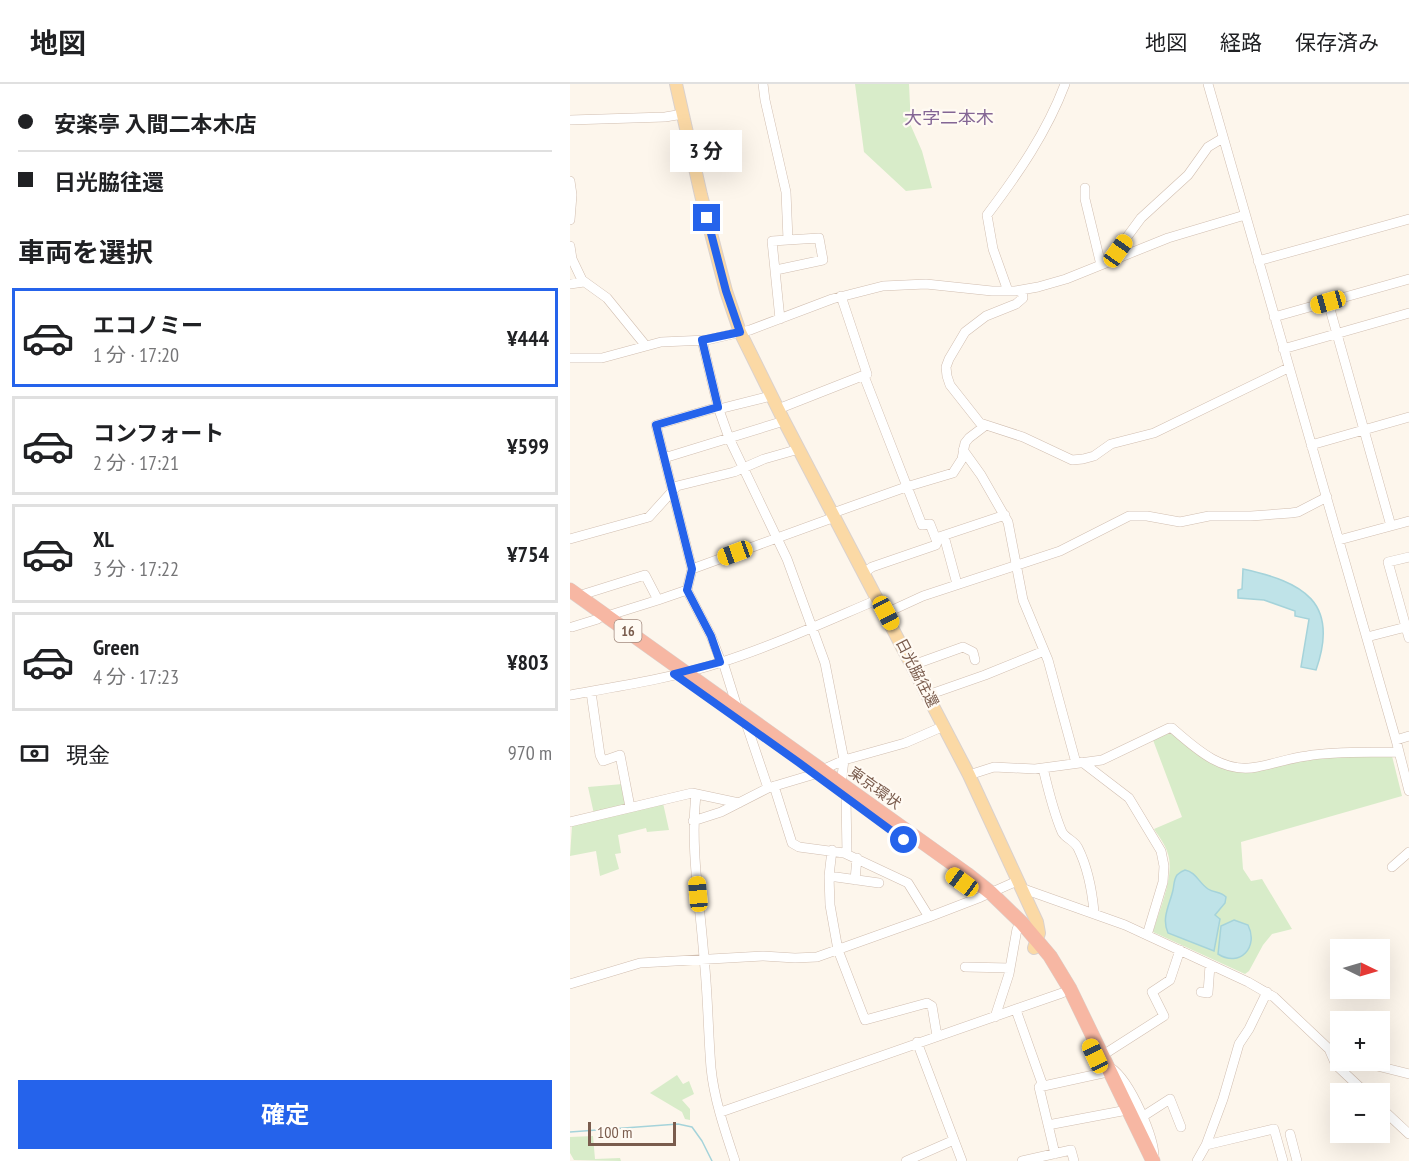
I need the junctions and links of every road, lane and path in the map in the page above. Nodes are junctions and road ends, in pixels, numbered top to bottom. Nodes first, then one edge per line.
1 (676, 84) edge
2 (763, 84) edge
3 (1065, 84) edge
4 (1208, 84) edge
5 (683, 114) junction
6 (570, 120) edge
7 (1223, 138) junction
8 (570, 181) edge
9 (1085, 188) dead end
10 (571, 198) edge
11 (1245, 215) junction
12 (1409, 219) edge
13 (570, 220) edge
14 (788, 240) junction
15 (570, 246) edge
16 (1258, 261) junction
17 (1105, 263) junction
18 (776, 270) junction
19 (1409, 279) edge
20 (584, 282) junction
21 (570, 284) edge
22 (1022, 290) junction
23 (1008, 291) junction
24 (841, 296) junction
25 (1328, 302) junction
26 (1409, 313) edge
27 (1274, 317) junction
28 (780, 319) junction
29 (740, 332) junction
30 (1337, 333) junction
31 (702, 340) junction
32 (646, 346) junction
33 (1283, 349) junction
34 (570, 358) edge
35 (1288, 368) junction
36 (864, 376) junction
37 (771, 396) junction
38 (719, 408) junction
39 (778, 409) junction
40 (1409, 417) edge
41 (784, 421) junction
42 (986, 425) junction
43 (1364, 430) junction
44 (729, 438) junction
45 (1311, 445) junction
46 (799, 449) junction
47 (963, 450) junction
48 (664, 458) junction
49 (744, 468) junction
50 (906, 487) junction
51 (671, 490) junction
52 (1327, 496) junction
53 (834, 515) junction
54 (1005, 515) junction
55 (1409, 520) edge
56 (1391, 526) junction
57 (778, 537) junction
58 (940, 537) junction
59 (570, 539) edge
60 (1339, 540) junction
61 (1409, 557) edge
62 (1016, 565) junction
63 (692, 569) junction
64 (865, 572) junction
65 (957, 584) junction
66 (687, 590) junction
67 (573, 595) edge
68 (879, 599) junction
69 (658, 600) junction
70 (886, 613) junction
71 (603, 618) junction
72 (572, 627) dead end
73 (1406, 627) junction
74 (811, 628) junction
75 (1366, 637) junction
76 (1409, 638) edge
77 (1044, 651) junction
78 (975, 660) dead end
79 (722, 662) junction
80 (913, 665) junction
81 (680, 673) junction
82 (591, 692) junction
83 (570, 695) edge
84 (928, 695) junction
85 (738, 710) junction
86 (747, 726) junction
87 (944, 726) junction
88 (1409, 736) edge
89 (1396, 740) junction
90 (1399, 752) junction
91 (844, 760) junction
92 (1079, 763) junction
93 (1044, 768) junction
94 (818, 772) junction
95 (969, 775) junction
96 (771, 787) junction
97 (844, 791) junction
98 (1409, 791) edge
99 (696, 794) junction
100 (739, 803) junction
101 (630, 807) junction
102 (693, 821) junction
103 (570, 822) edge
104 (832, 850) junction
105 (1409, 852) edge
106 (847, 854) junction
107 (857, 858) junction
108 (1392, 867) dead end
109 (829, 876) junction
110 (855, 880) junction
111 (879, 883) dead end
112 (1019, 885) junction
113 (986, 895) junction
114 (1094, 912) junction
115 (929, 917) junction
116 (1017, 929) junction
117 (1147, 934) junction
118 (1036, 944) junction
119 (838, 950) junction
120 (1180, 950) junction
121 (705, 960) junction
122 (1210, 965) junction
123 (965, 967) dead end
124 (1010, 968) junction
125 (570, 984) edge
126 (1201, 992) dead end
127 (1267, 992) junction
128 (1062, 993) junction
129 (1016, 1010) junction
130 (995, 1017) junction
131 (937, 1036) junction
132 (917, 1042) junction
133 (1329, 1049) joint
134 (1105, 1065) junction
135 (1390, 1069) edge
136 (1409, 1074) edge
137 (1355, 1083) edge
138 (1043, 1086) junction
139 (1122, 1111) junction
140 (721, 1112) junction
141 (1390, 1116) edge
142 (1142, 1117) junction
143 (1048, 1125) junction
144 (1181, 1127) dead end
145 (1290, 1134) dead end
146 (1409, 1134) edge
147 (954, 1140) junction
148 (1206, 1144) junction
149 (1055, 1154) junction
150 (735, 1161) edge
151 (906, 1161) edge
152 (962, 1161) edge
153 (1022, 1161) edge
154 (1074, 1161) edge
155 (1144, 1161) edge
156 (1154, 1161) edge
157 (1197, 1161) edge
158 (1283, 1161) edge
159 (1298, 1161) edge

1 - 5 main road, 日光脇往還
2 - 14 street
3 - 23 street
4 - 7 street
5 - 6 street
5 - 29 main road, 日光脇往還
7 - 11 street
7 - 17 street
8 - 10 street
9 - 17 street
10 - 13 street
11 - 16 street
11 - 17 street
12 - 16 street
14 - 18 street
14 - 18 street
15 - 20 street
16 - 27 street
17 - 22 street
18 - 28 street
19 - 25 street
20 - 21 street
20 - 32 street
22 - 23 street
22 - 42 street
23 - 24 street
24 - 28 street
24 - 36 street
25 - 27 street
25 - 30 street
26 - 30 street
27 - 33 street
28 - 29 street
29 - 31 street
29 - 37 main road, 日光脇往還
30 - 33 street
30 - 43 street
31 - 32 street
31 - 38 street
32 - 34 street
33 - 35 street
35 - 42 street
35 - 45 street
36 - 39 street
36 - 50 street
37 - 38 street
37 - 39 main road, 日光脇往還
38 - 44 street
38 - 48 street
39 - 41 main road, 日光脇往還
40 - 43 street
41 - 44 street
41 - 46 main road, 日光脇往還
42 - 47 street
43 - 45 street
43 - 56 street
44 - 48 street
44 - 49 street
45 - 52 street
46 - 49 street
46 - 53 main road, 日光脇往還
47 - 50 street
47 - 54 street
48 - 51 street
49 - 51 street
49 - 57 street
50 - 53 street
50 - 58 street
51 - 59 street
51 - 63 street
52 - 60 street
52 - 62 street
53 - 57 street
53 - 64 main road, 日光脇往還
54 - 58 street
54 - 62 street
55 - 56 street
56 - 60 street
57 - 63 street
57 - 74 street
58 - 64 street
58 - 65 street
60 - 75 street
61 - 73 street
62 - 65 street
62 - 77 street
63 - 66 street
64 - 68 main road, 日光脇往還
65 - 70 street
66 - 69 street
66 - 79 street
67 - 69 street
67 - 71 highway, 東京環状 / 16
68 - 70 main road, 日光脇往還
68 - 74 street
69 - 71 street
70 - 80 main road, 日光脇往還
71 - 72 street
71 - 81 highway, 東京環状 / 16
73 - 75 street
73 - 76 street
74 - 79 street
74 - 91 street
75 - 89 street
77 - 84 street
77 - 92 street
78 - 80 street
79 - 81 street
79 - 85 street
80 - 84 main road, 日光脇往還
81 - 82 street
81 - 85 highway, 東京環状 / 16
81 - 86 highway, 東京環状 / 16
82 - 83 street
82 - 101 street
84 - 87 main road, 日光脇往還
85 - 94 highway, 東京環状 / 16
86 - 94 highway, 東京環状 / 16
86 - 96 street
87 - 91 street
87 - 95 main road, 日光脇往還
88 - 89 street
89 - 90 street
90 - 92 street
90 - 98 street
91 - 94 street
91 - 97 street
92 - 93 street
92 - 117 street
93 - 95 street
93 - 114 street
94 - 96 street
94 - 97 highway, 東京環状 / 16
95 - 112 main road, 日光脇往還
96 - 100 street
96 - 104 street
97 - 106 street
97 - 113 highway, 東京環状 / 16
99 - 100 street
99 - 101 street
99 - 102 street
100 - 102 street
101 - 103 street
102 - 121 street
104 - 106 street
104 - 109 street
105 - 108 street
106 - 107 street
107 - 110 street
107 - 115 street
109 - 110 street
109 - 119 street
110 - 111 street
112 - 113 street
112 - 114 street
112 - 118 main road, 日光脇往還
113 - 115 street
113 - 116 highway, 東京環状 / 16
113 - 118 highway, 東京環状 / 16
114 - 117 street
115 - 119 street
116 - 118 highway, 東京環状 / 16
116 - 124 street
117 - 120 street
118 - 128 highway, 東京環状 / 16
118 - 134 highway, 東京環状 / 16
119 - 121 street
119 - 131 street
120 - 122 street
120 - 134 street
121 - 125 street
121 - 140 street
122 - 126 street
122 - 127 street
123 - 124 street
124 - 130 street
127 - 133 street
127 - 148 street
128 - 129 street
128 - 134 highway, 東京環状 / 16
129 - 130 street
129 - 138 street
130 - 131 street
131 - 132 street
132 - 140 street
132 - 147 street
133 - 137 street
134 - 138 street
134 - 139 highway, 東京環状 / 16
134 - 142 street
134 - 156 highway, 東京環状 / 16
135 - 136 street
138 - 143 street
139 - 143 street
139 - 155 highway, 東京環状 / 16
140 - 150 street
141 - 146 street
142 - 144 street
142 - 156 street
143 - 149 street
145 - 159 street
147 - 151 street
147 - 152 street
148 - 157 street
148 - 158 street
149 - 153 street
149 - 154 street

